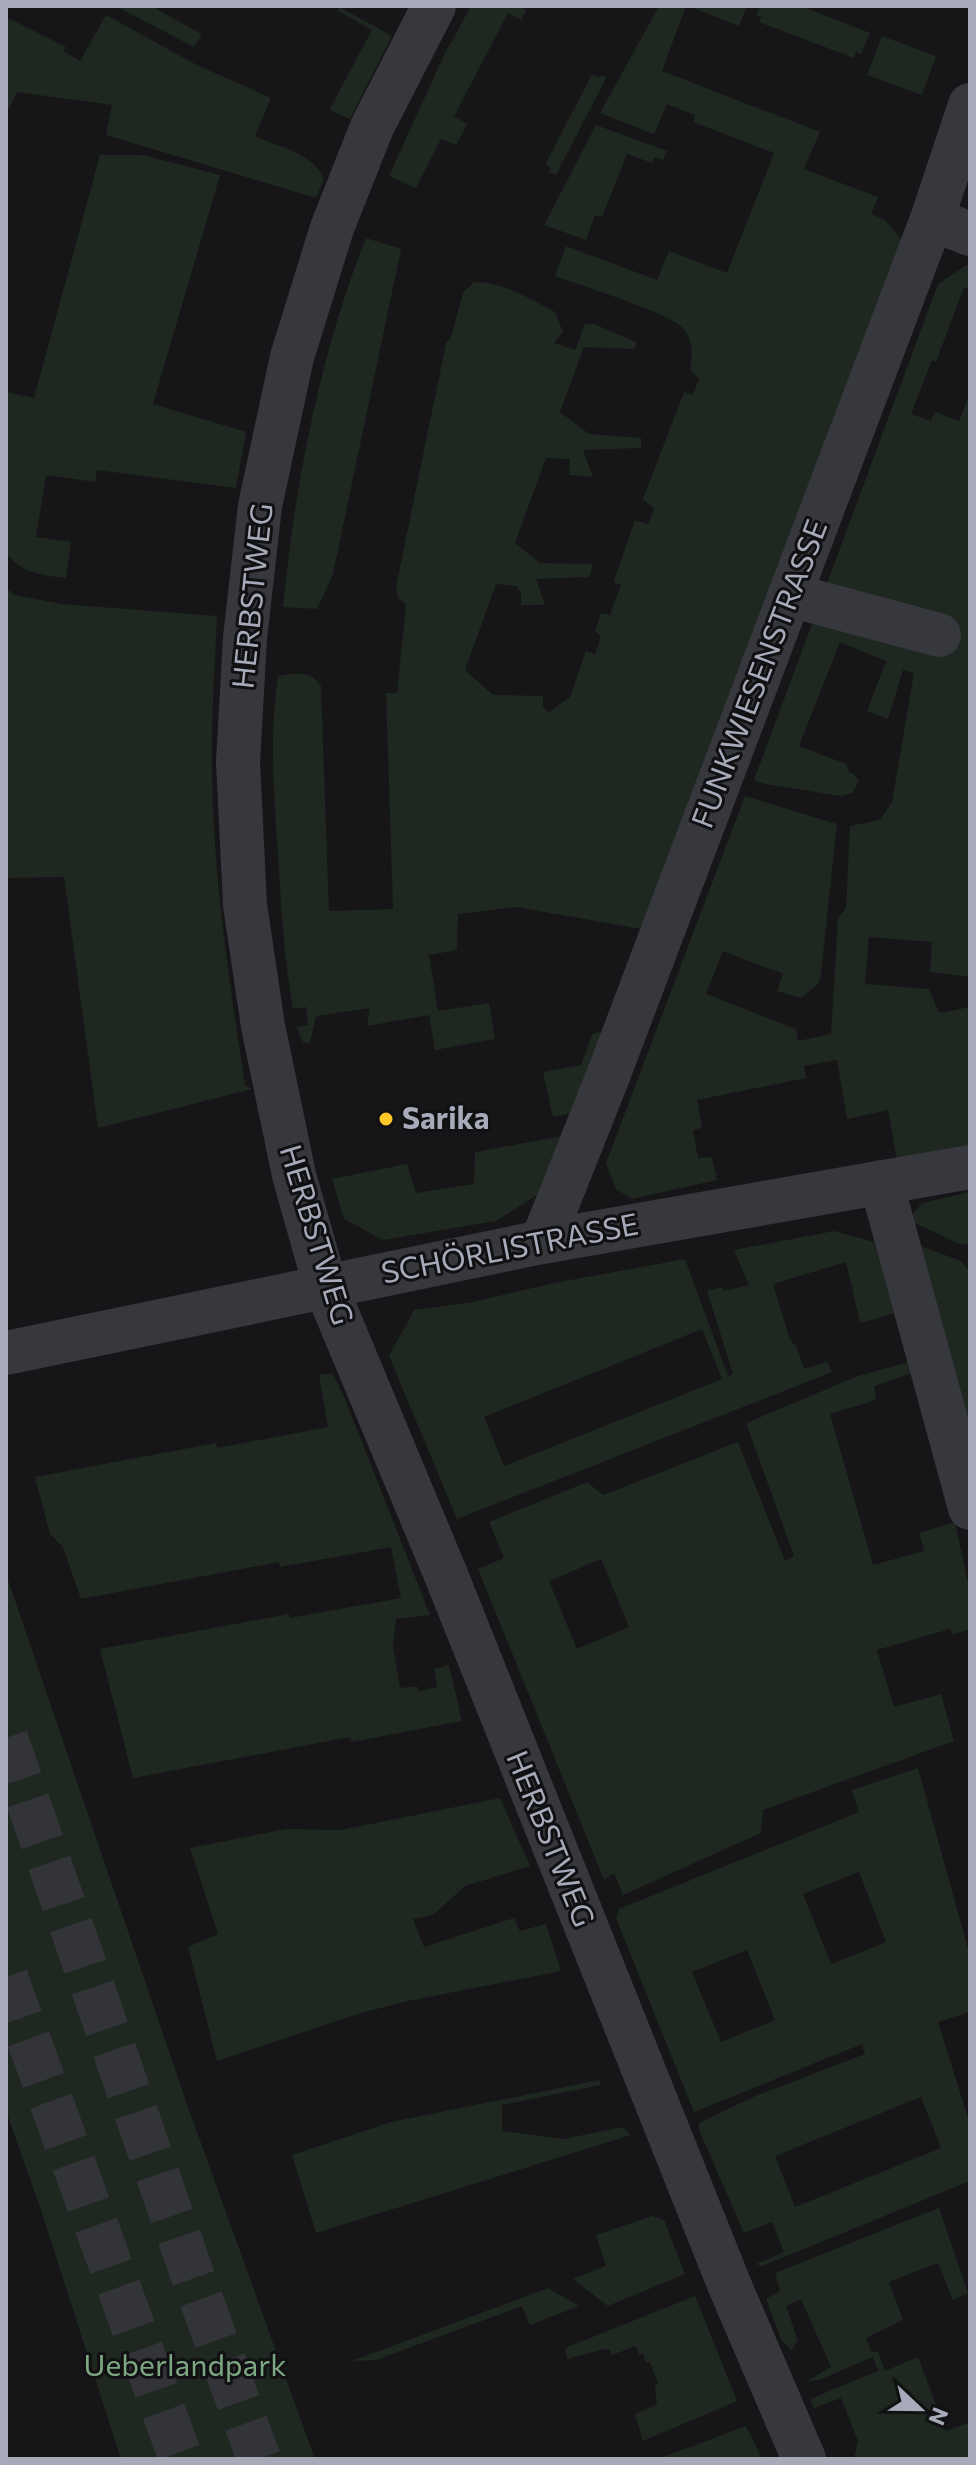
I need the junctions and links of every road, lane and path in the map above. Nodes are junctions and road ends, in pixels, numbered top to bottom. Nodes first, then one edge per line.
1 (434, 6) edge
2 (970, 105) edge
3 (951, 227) edge
4 (790, 595) junction
5 (939, 635) dead end
6 (970, 1167) edge
7 (881, 1182) junction
8 (542, 1242) junction
9 (325, 1285) junction
10 (6, 1353) edge
11 (970, 1508) edge
12 (804, 2459) edge

1 - 9 street, HERBSTWEG
2 - 3 street, FUNKWIESENSTRASSE
3 - 4 street, FUNKWIESENSTRASSE
4 - 5 street
4 - 8 street, FUNKWIESENSTRASSE
6 - 7 street, SCHÖRLISTRASSE
7 - 8 street, SCHÖRLISTRASSE
7 - 11 street
8 - 9 street, SCHÖRLISTRASSE
9 - 10 street, SCHÖRLISTRASSE
9 - 12 street, HERBSTWEG

